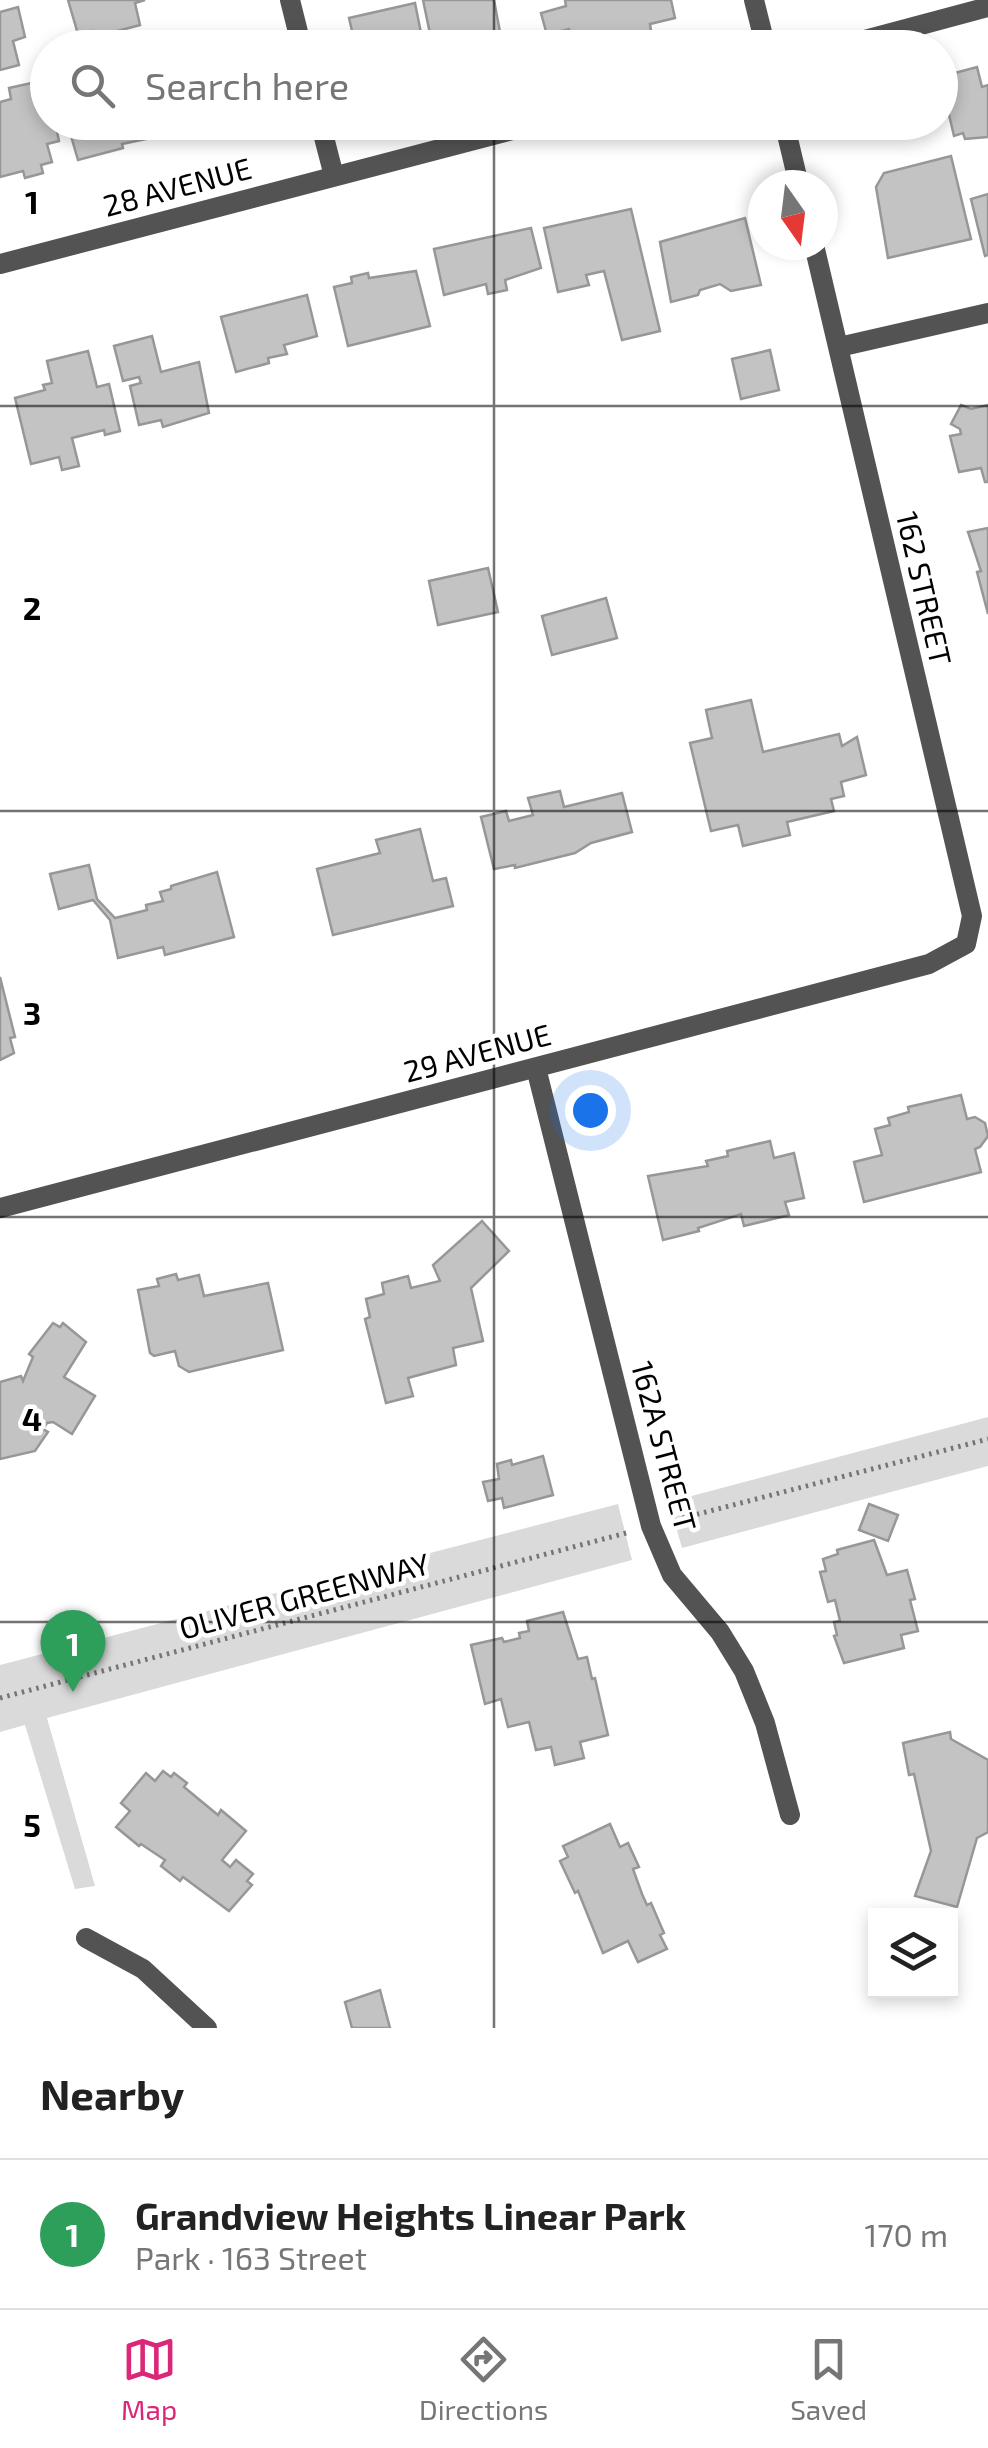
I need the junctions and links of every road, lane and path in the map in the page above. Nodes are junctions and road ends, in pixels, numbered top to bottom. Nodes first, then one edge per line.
1 (290, 0) edge
2 (754, 0) edge
3 (988, 7) edge
4 (298, 30) edge
5 (762, 30) edge
6 (902, 30) edge
7 (325, 140) edge
8 (473, 140) edge
9 (788, 140) edge
10 (795, 170) edge
11 (334, 176) junction
12 (817, 260) edge
13 (0, 264) edge
14 (988, 313) edge
15 (838, 348) junction
16 (966, 944) joint
17 (536, 1068) junction
18 (0, 1208) edge
19 (988, 1439) edge
20 (679, 1519) dead end
21 (619, 1534) dead end
22 (0, 1698) edge
23 (790, 1815) dead end
24 (86, 1938) dead end
25 (207, 2028) edge

1 - 4 street
2 - 5 street
3 - 6 street
7 - 11 street
8 - 11 street, 28 AVENUE
9 - 10 street
11 - 13 street, 28 AVENUE
12 - 15 street, 162 STREET
14 - 15 street
15 - 16 street, 162 STREET
16 - 17 street, 29 AVENUE
17 - 18 street, 29 AVENUE
17 - 23 street, 162A STREET
19 - 20 path
21 - 22 path, OLIVER GREENWAY
24 - 25 street

